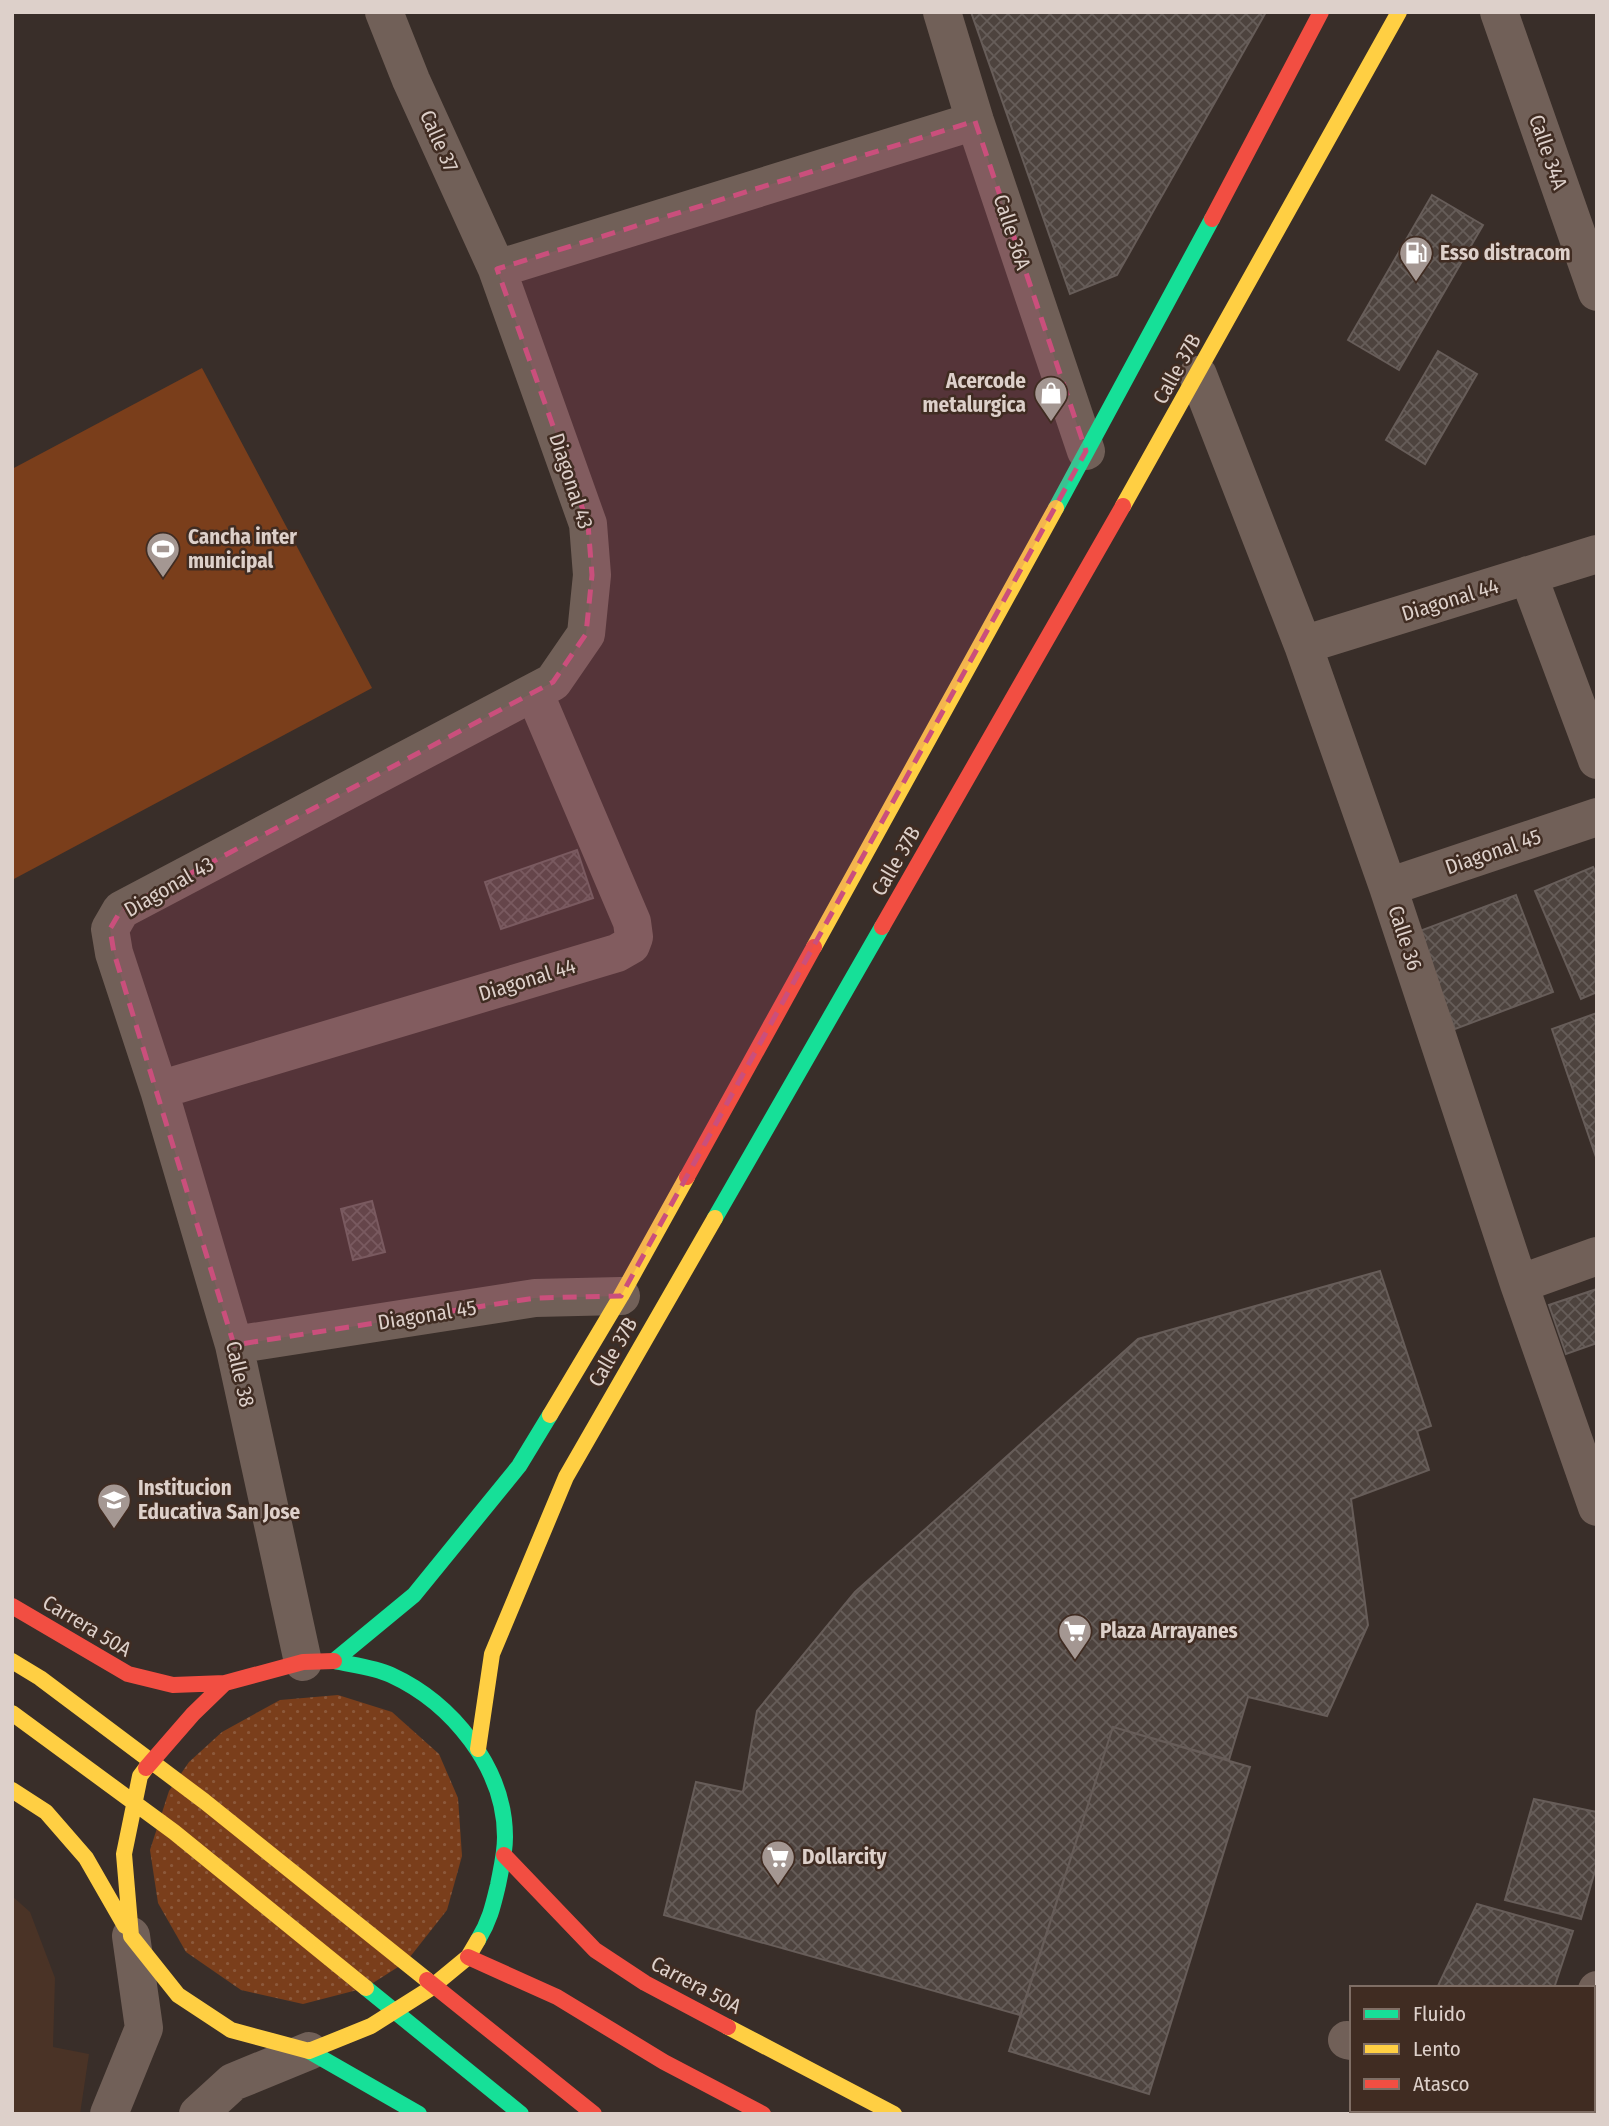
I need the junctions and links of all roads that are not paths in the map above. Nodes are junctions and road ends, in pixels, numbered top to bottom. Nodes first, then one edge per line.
1 (384, 12) edge
2 (942, 12) edge
3 (1321, 12) edge
4 (1399, 12) edge
5 (1499, 12) edge
6 (975, 121) junction
7 (497, 269) junction
8 (1597, 292) edge
9 (1198, 375) junction
10 (1086, 452) junction
11 (1597, 554) edge
12 (1528, 575) junction
13 (1303, 645) junction
14 (534, 692) junction
15 (1597, 760) edge
16 (1597, 817) edge
17 (1388, 887) junction
18 (159, 1090) junction
19 (1597, 1256) edge
20 (1519, 1284) junction
21 (621, 1296) junction
22 (234, 1345) junction
23 (1597, 1507) edge
24 (12, 1606) edge
25 (12, 1661) edge
26 (318, 1661) junction
27 (225, 1683) junction
28 (12, 1713) edge
29 (478, 1749) junction
30 (12, 1790) edge
31 (504, 1855) junction
32 (131, 1936) junction
33 (468, 1957) junction
34 (309, 2051) junction
35 (109, 2114) edge
36 (198, 2114) edge
37 (419, 2114) edge
38 (521, 2114) edge
39 (594, 2114) edge
40 (763, 2114) edge
41 (894, 2114) edge

1 - 7 street, Calle 37
2 - 6 street, Calle 36A
3 - 10 main road, Calle 37B
4 - 9 main road, Calle 37B
5 - 8 street, Calle 34A
6 - 7 street
6 - 10 street, Calle 36A
7 - 14 street, Diagonal 43
9 - 13 street, Calle 36
9 - 29 main road, Calle 37B
10 - 21 main road, Calle 37B
11 - 12 street, Diagonal 44
12 - 13 street, Diagonal 44
12 - 15 street
13 - 17 street, Calle 36
14 - 18 street, Diagonal 43
14 - 18 street, Diagonal 44
16 - 17 street, Diagonal 45
17 - 20 street, Calle 36
18 - 22 street, Calle 38
19 - 20 street
20 - 23 street, Calle 36
21 - 22 street, Diagonal 45
21 - 26 main road, Calle 37B
22 - 26 street, Calle 38
24 - 27 main road, Carrera 50A
25 - 39 main road
26 - 27 main road, Carrera 50A
26 - 29 main road
27 - 32 main road
28 - 38 main road
29 - 31 main road
30 - 32 main road
31 - 33 main road
31 - 41 main road, Carrera 50A
32 - 34 main road
32 - 35 street
33 - 34 main road
33 - 40 main road
34 - 36 street
34 - 37 main road

